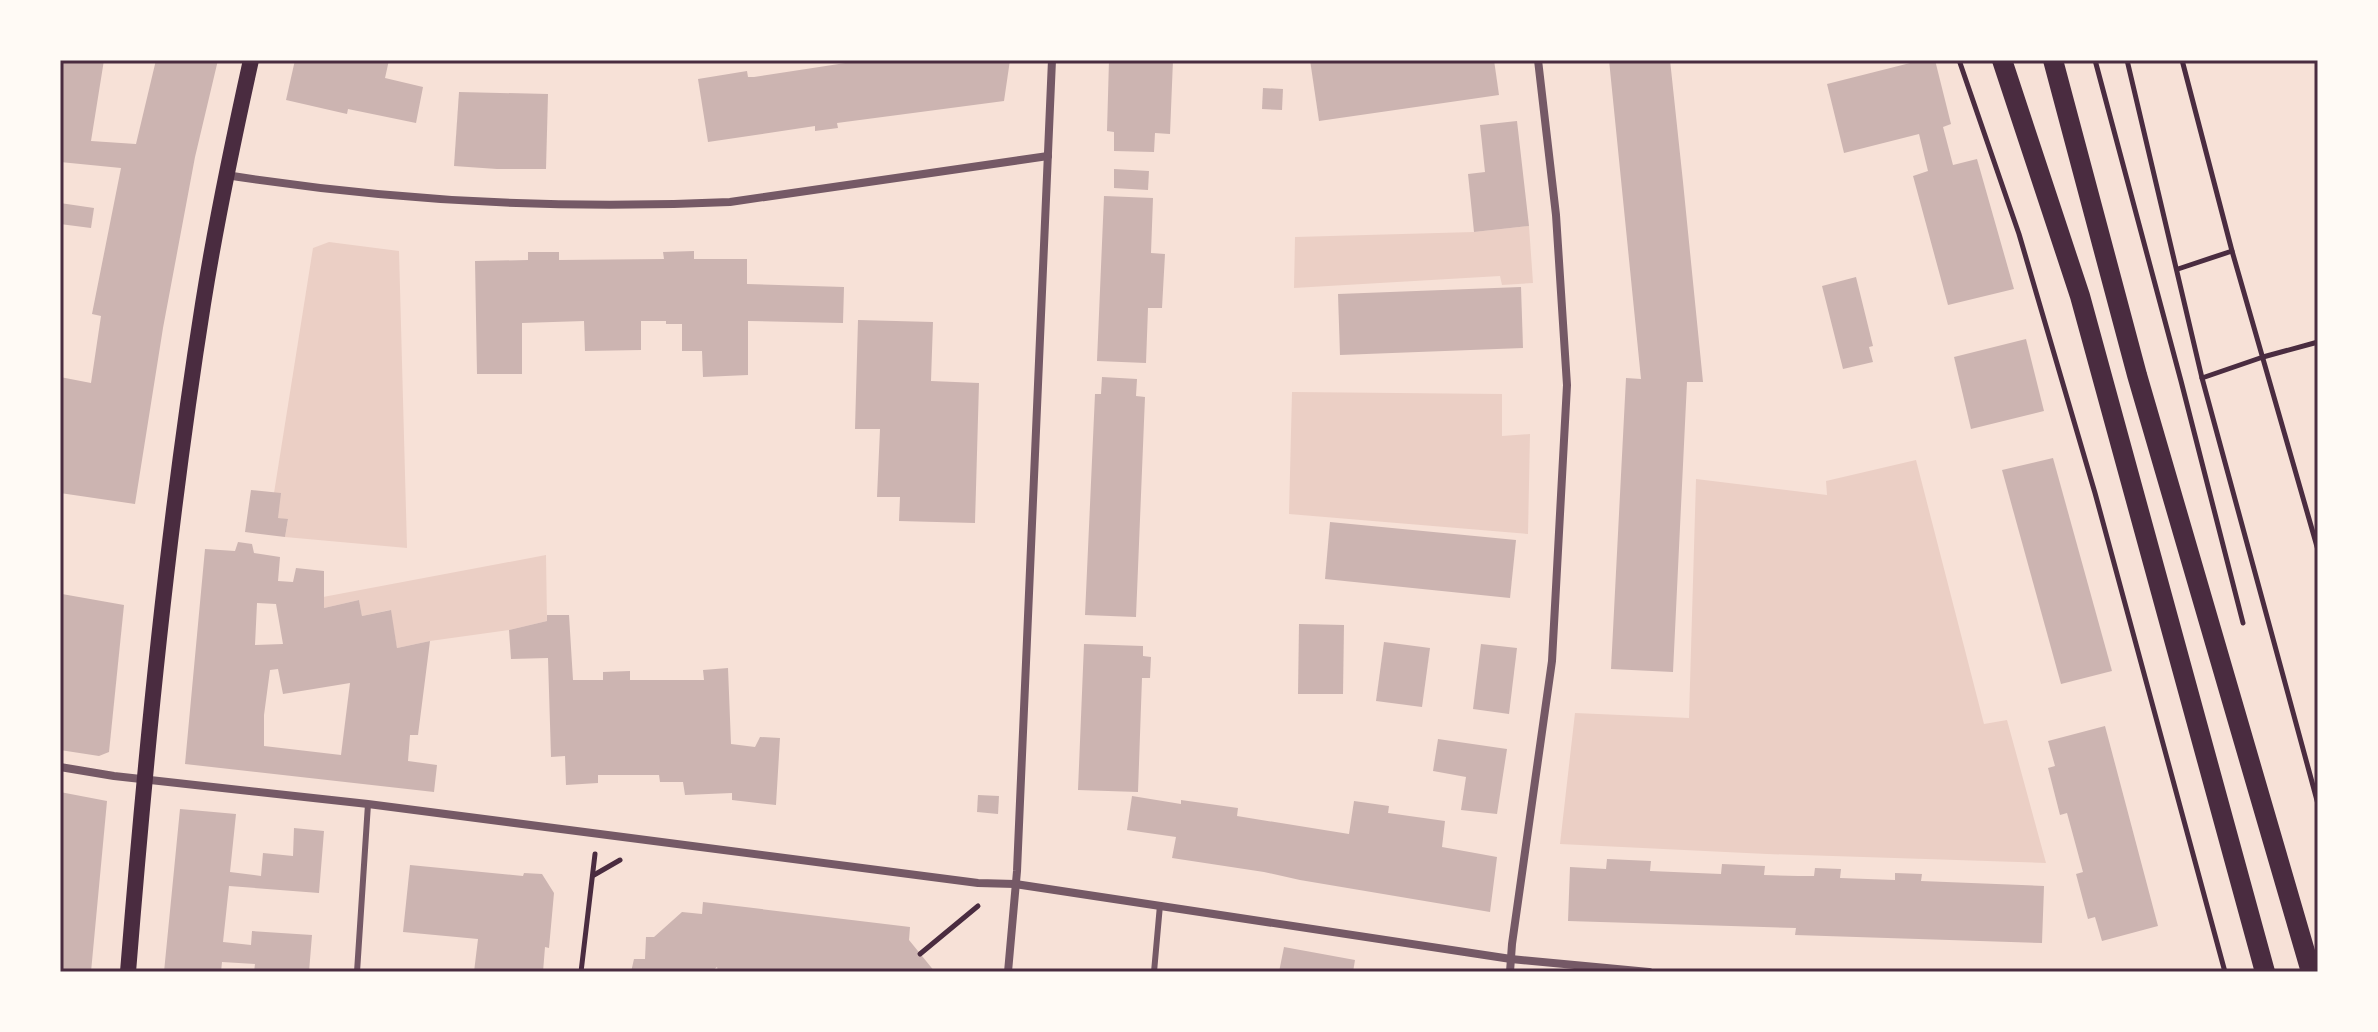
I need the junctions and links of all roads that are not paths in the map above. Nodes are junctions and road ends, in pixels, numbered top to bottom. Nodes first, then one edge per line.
1 (251, 60) edge
2 (1052, 60) edge
3 (1538, 60) edge
4 (2002, 60) edge
5 (2053, 60) edge
6 (1048, 156) junction
7 (226, 175) junction
8 (60, 767) edge
9 (145, 780) junction
10 (368, 804) junction
11 (1015, 884) junction
12 (1160, 905) junction
13 (1511, 959) junction
14 (128, 972) edge
15 (357, 972) edge
16 (1008, 972) edge
17 (1154, 972) edge
18 (1510, 972) edge
19 (1649, 972) edge
20 (2265, 972) edge
21 (2311, 972) edge

1 - 7 main road
2 - 6 street
3 - 13 street
4 - 20 main road
5 - 21 main road
6 - 7 street
6 - 11 street
7 - 9 main road
8 - 9 street
9 - 10 street
9 - 14 main road
10 - 11 street
10 - 15 lane
11 - 12 street
11 - 16 street
12 - 13 street
12 - 17 lane
13 - 18 street
13 - 19 street

